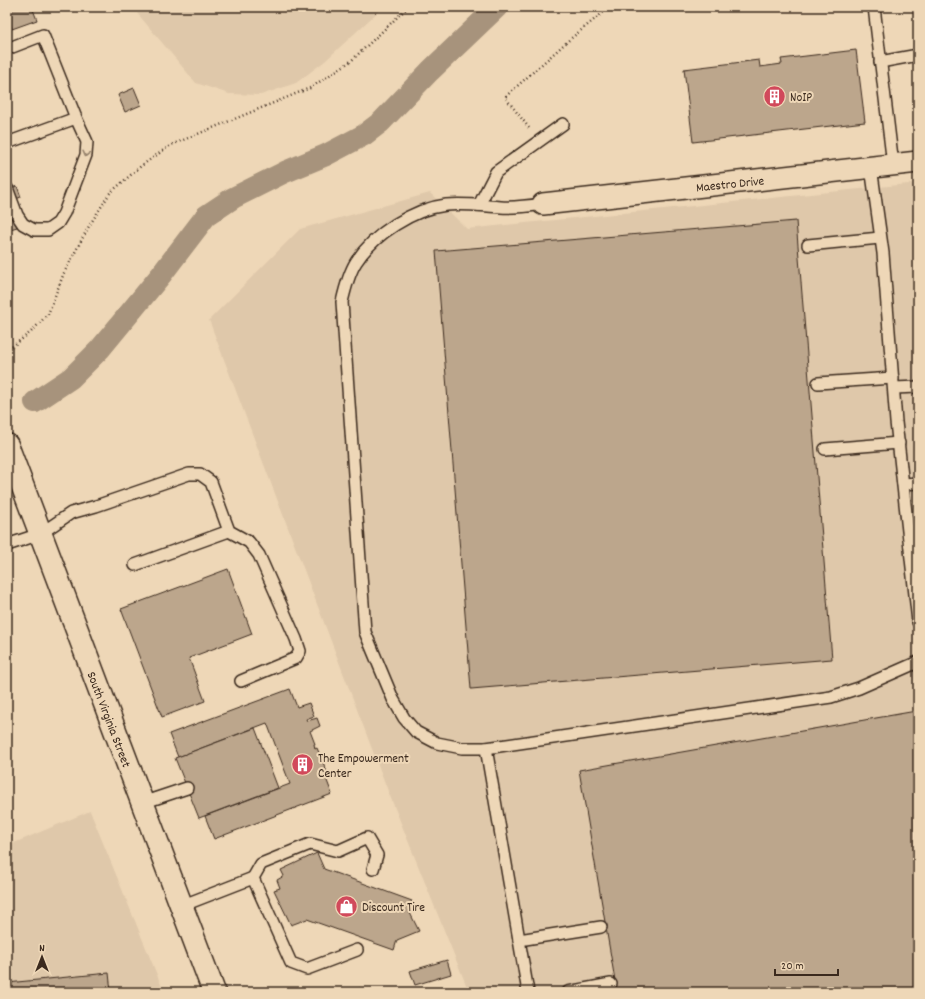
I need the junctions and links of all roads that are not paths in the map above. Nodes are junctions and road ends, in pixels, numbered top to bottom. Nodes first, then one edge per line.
1 (874, 7) edge
2 (7, 49) edge
3 (918, 55) edge
4 (880, 62) junction
5 (76, 118) junction
6 (563, 124) dead end
7 (7, 143) edge
8 (918, 162) edge
9 (893, 165) junction
10 (871, 167) junction
11 (7, 188) edge
12 (543, 204) joint
13 (478, 205) junction
14 (880, 238) junction
15 (808, 245) dead end
16 (818, 383) dead end
17 (893, 383) junction
18 (918, 387) edge
19 (898, 443) junction
20 (7, 445) edge
21 (825, 449) dead end
22 (918, 483) edge
23 (903, 484) junction
24 (229, 531) junction
25 (40, 534) junction
26 (7, 545) edge
27 (135, 565) dead end
28 (918, 622) edge
29 (918, 662) edge
30 (241, 681) dead end
31 (486, 748) junction
32 (187, 788) dead end
33 (142, 803) junction
34 (373, 869) dead end
35 (253, 878) junction
36 (181, 906) junction
37 (601, 927) dead end
38 (519, 940) junction
39 (357, 950) dead end
40 (611, 984) dead end
41 (214, 992) edge
42 (528, 992) edge
43 (568, 992) edge

1 - 4 lane
2 - 5 lane
3 - 4 lane
4 - 9 lane
5 - 7 lane
5 -> 11 lane
6 - 13 lane
8 - 9 street, Maestro Drive
9 - 10 street, Maestro Drive
10 - 12 street, Maestro Drive
10 - 14 lane
12 - 13 lane
13 - 31 lane
14 - 15 lane
14 - 17 lane
16 - 17 lane
17 - 18 lane
17 - 19 lane
19 - 21 lane
19 - 23 lane
20 - 25 main road, South Virginia Street
22 - 23 lane
23 - 28 lane
24 - 25 lane
24 - 27 lane
24 - 30 lane
25 - 26 lane
25 - 33 main road, South Virginia Street
29 - 31 lane
31 - 38 lane
32 - 33 lane
33 - 36 main road, South Virginia Street
34 - 35 lane
35 - 36 lane
35 - 39 lane
36 - 41 main road, South Virginia Street
37 - 38 lane
38 - 42 lane
40 - 43 lane

